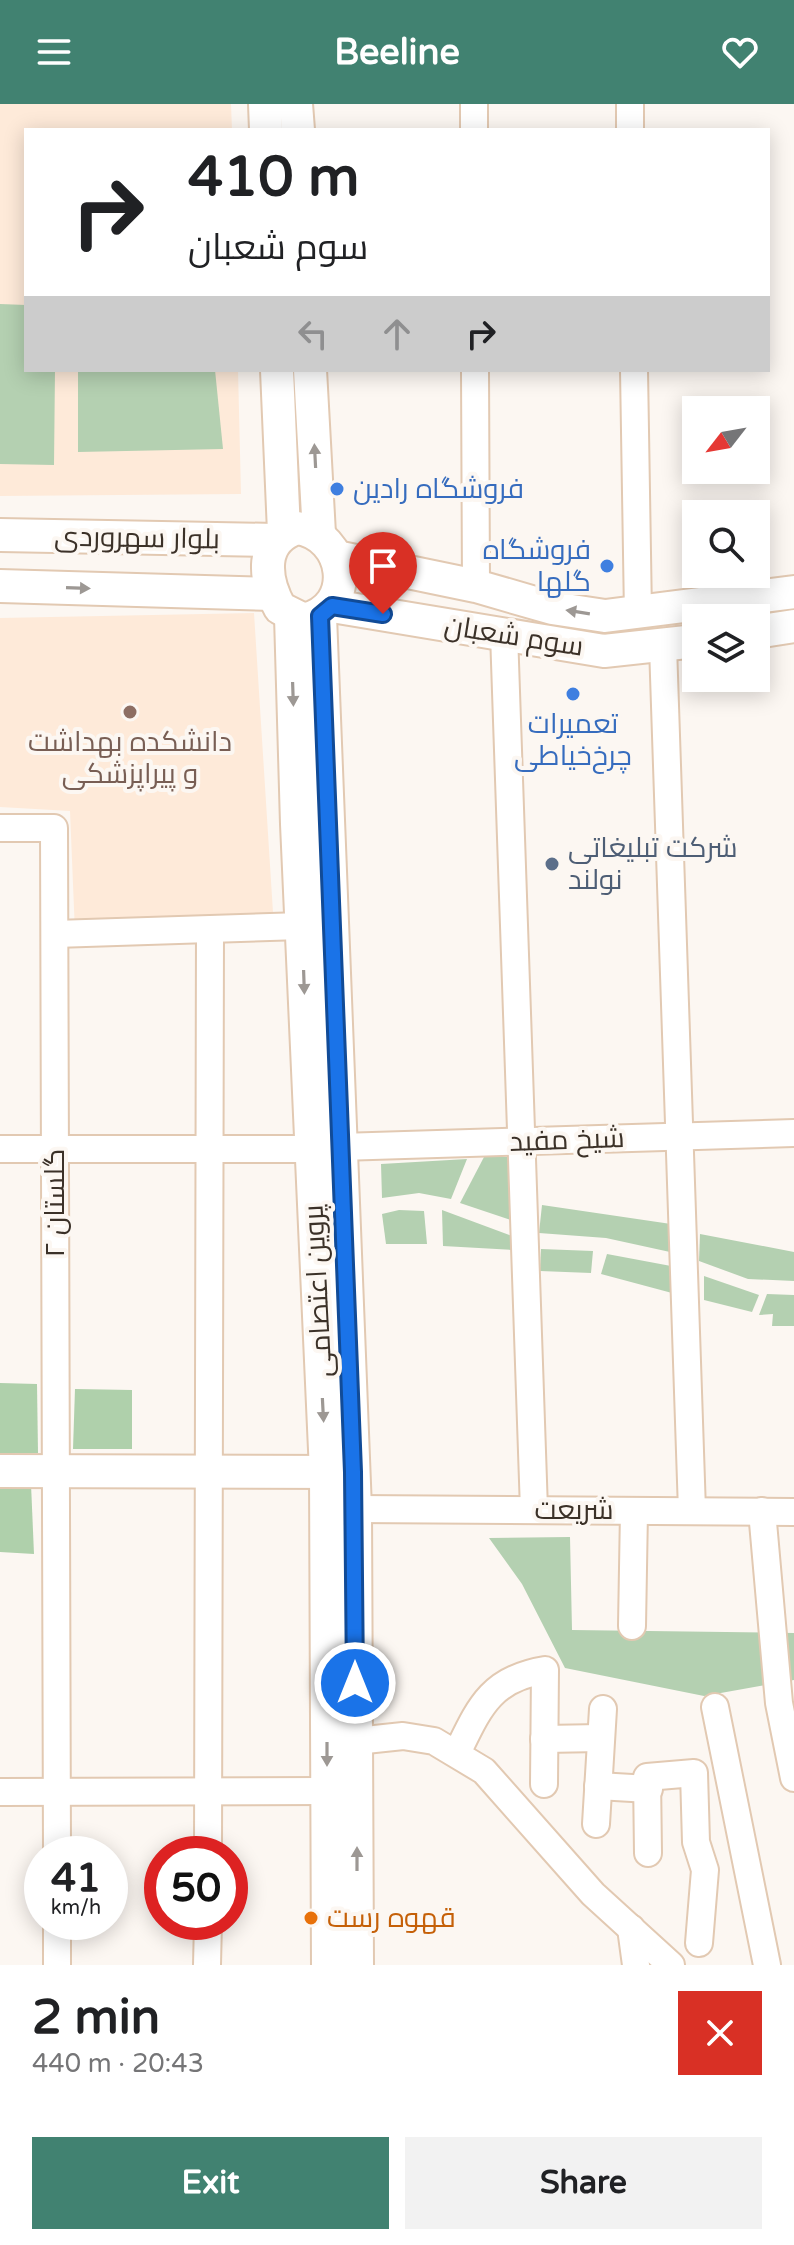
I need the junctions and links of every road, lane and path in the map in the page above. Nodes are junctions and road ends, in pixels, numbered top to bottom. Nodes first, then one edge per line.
1 (265, 104) edge
2 (296, 104) edge
3 (474, 104) edge
4 (630, 104) edge
5 (266, 128) edge
6 (298, 128) edge
7 (474, 128) edge
8 (630, 128) edge
9 (277, 372) edge
10 (310, 372) edge
11 (475, 372) edge
12 (634, 372) edge
13 (0, 535) edge
14 (280, 536) junction
15 (195, 538) junction
16 (327, 546) junction
17 (385, 567) junction
18 (0, 586) edge
19 (476, 586) junction
20 (191, 591) junction
21 (794, 592) edge
22 (304, 608) junction
23 (383, 614) junction
24 (638, 614) junction
25 (794, 626) edge
26 (770, 630) edge
27 (504, 633) junction
28 (682, 643) edge
29 (663, 646) junction
30 (0, 828) edge
31 (302, 926) junction
32 (210, 930) junction
33 (55, 934) junction
34 (794, 1133) edge
35 (682, 1137) junction
36 (521, 1142) junction
37 (326, 1148) junction
38 (0, 1149) edge
39 (55, 1149) junction
40 (210, 1149) junction
41 (0, 1471) edge
42 (56, 1471) junction
43 (209, 1472) junction
44 (340, 1472) junction
45 (355, 1509) junction
46 (534, 1510) junction
47 (634, 1511) junction
48 (692, 1511) junction
49 (762, 1511) junction
50 (794, 1512) edge
51 (632, 1626) dead end
52 (715, 1707) dead end
53 (603, 1709) dead end
54 (601, 1738) junction
55 (544, 1739) junction
56 (356, 1741) junction
57 (457, 1753) junction
58 (794, 1778) edge
59 (544, 1784) dead end
60 (598, 1786) junction
61 (649, 1789) junction
62 (208, 1791) junction
63 (327, 1791) junction
64 (0, 1792) edge
65 (57, 1792) junction
66 (596, 1824) dead end
67 (57, 1836) edge
68 (208, 1836) edge
69 (648, 1853) dead end
70 (631, 1928) junction
71 (57, 1940) edge
72 (208, 1940) edge
73 (699, 1943) dead end
74 (57, 1965) edge
75 (207, 1965) edge
76 (328, 1965) edge
77 (357, 1965) edge
78 (636, 1965) edge
79 (671, 1965) edge
80 (767, 1965) edge

1 - 5 main road
2 - 6 main road
3 - 7 street
4 - 8 street
9 - 14 main road
16 -> 10 main road
11 - 19 street
12 - 24 street
13 - 15 main road, بلوار سهروردی
14 - 15 main road, بلوار سهروردی
14 - 16 main road, بلوار سهروردی
14 - 22 main road
15 - 20 main road
16 - 17 main road, سوم شعبان
16 - 22 main road
17 - 19 main road, سوم شعبان
17 - 23 main road
18 -> 20 main road, بلوار سهروردی
24 -> 19 main road, سوم شعبان
20 - 22 main road, بلوار سهروردی
21 - 24 main road, سوم شعبان
22 - 23 main road, سوم شعبان
22 -> 31 main road, پروین اعتصامی
22 - 37 main road, پروین اعتصامی
23 - 27 main road, سوم شعبان
25 - 26 main road
27 - 29 main road, سوم شعبان
27 - 36 street
28 - 29 main road, سوم شعبان
29 - 35 street
30 - 33 street, گلستان ۲
31 - 32 street
31 -> 37 main road, پروین اعتصامی
32 - 33 street
32 - 40 street
33 - 39 street, گلستان ۲
34 - 35 street, شیخ مفید
35 - 36 street, شیخ مفید
35 - 48 street
36 - 37 street, شیخ مفید
36 - 46 street
37 - 40 street, شیخ مفید
37 - 44 main road, پروین اعتصامی
38 - 39 street, شیخ مفید
39 - 40 street, شیخ مفید
39 - 42 street, گلستان ۲
40 - 43 street
41 - 42 main road
42 - 43 main road
42 - 65 street, گلستان ۲
43 - 44 main road
43 - 62 street
44 - 45 main road, پروین اعتصامی
44 -> 63 main road, پروین اعتصامی
45 - 46 street, شریعت
45 - 56 main road, پروین اعتصامی
46 - 47 street, شریعت
47 - 48 street, شریعت
47 - 51 street
48 - 49 street, شریعت
49 - 50 street, شریعت
49 - 58 street
52 - 80 street
53 - 54 street
54 - 55 street
54 - 60 street
55 - 57 street
55 - 59 street
56 - 57 street
77 -> 56 main road, پروین اعتصامی
57 - 70 street
60 - 61 street
60 - 66 street
61 - 69 street
61 - 73 street
62 - 63 street
62 - 65 street
62 - 68 street
63 - 76 main road, پروین اعتصامی
64 - 65 street
65 - 67 street, گلستان ۲
70 - 78 street
70 - 79 street
71 - 74 street
72 - 75 street

